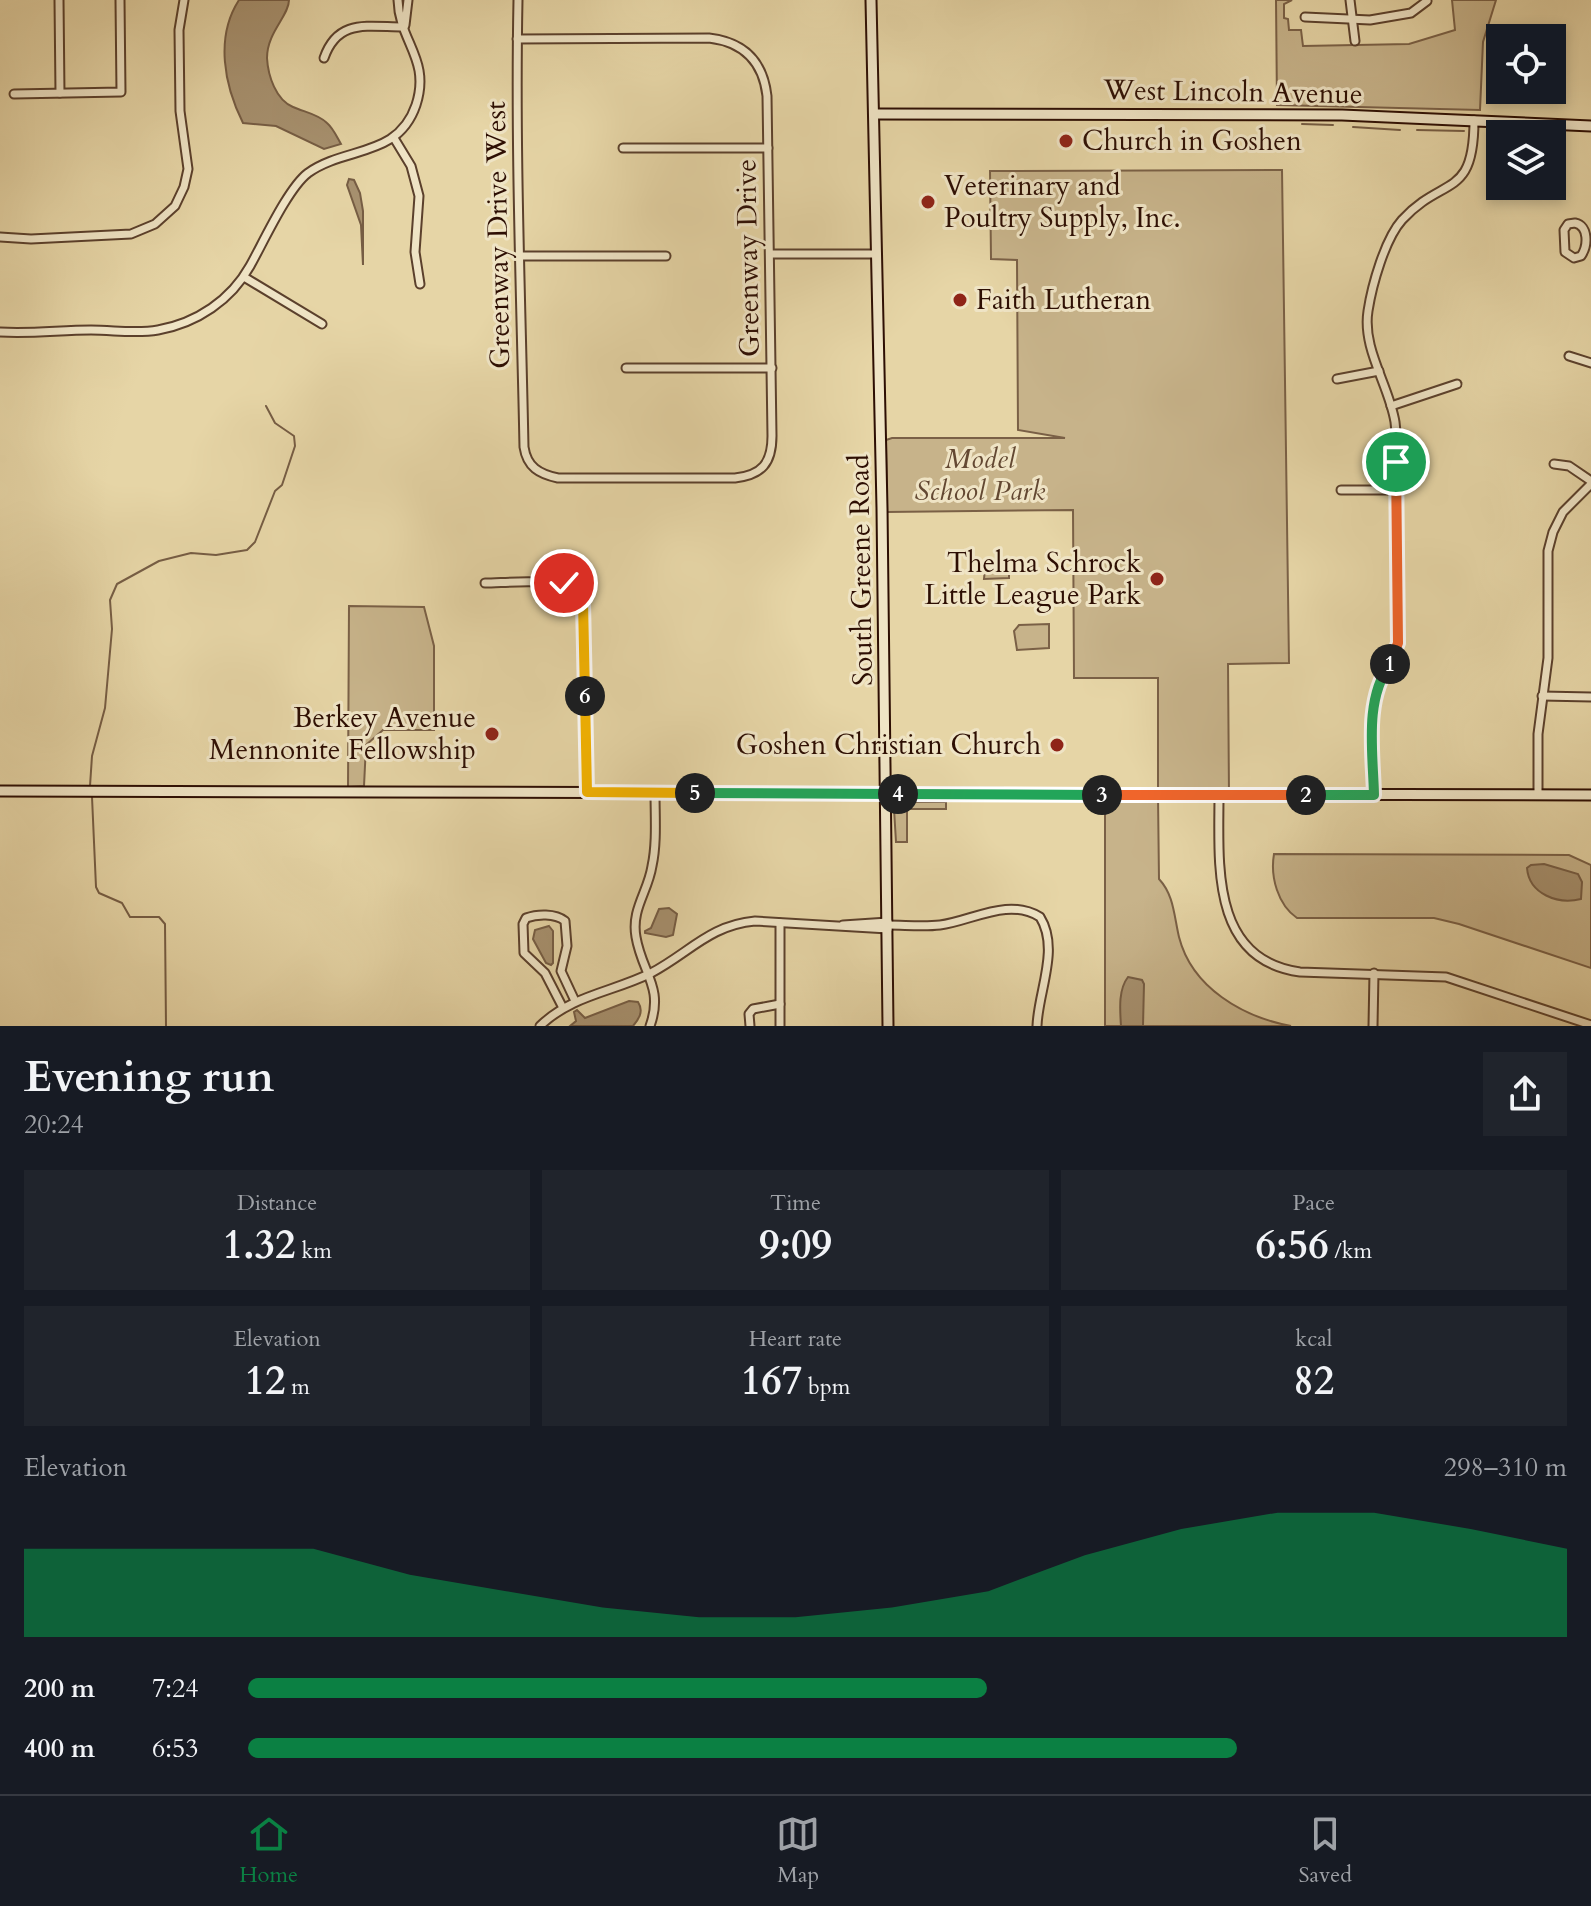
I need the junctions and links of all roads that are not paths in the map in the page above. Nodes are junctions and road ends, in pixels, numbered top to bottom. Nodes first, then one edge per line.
1 (59, 0) edge
2 (120, 0) edge
3 (184, 0) edge
4 (398, 0) edge
5 (408, 0) edge
6 (518, 0) edge
7 (871, 0) edge
8 (1350, 0) edge
9 (1427, 1) edge
10 (1305, 17) dead end
11 (1352, 20) junction
12 (404, 27) junction
13 (517, 39) junction
14 (1355, 41) dead end
15 (324, 58) dead end
16 (60, 93) junction
17 (14, 94) dead end
18 (874, 114) junction
19 (1474, 120) junction
20 (1591, 126) edge
21 (394, 138) junction
22 (623, 148) dead end
23 (768, 148) junction
24 (0, 237) edge
25 (1588, 240) edge
26 (770, 254) junction
27 (877, 254) junction
28 (520, 256) junction
29 (666, 256) dead end
30 (244, 277) junction
31 (420, 284) dead end
32 (322, 324) dead end
33 (0, 332) edge
34 (1569, 356) dead end
35 (1591, 363) edge
36 (626, 368) dead end
37 (772, 368) junction
38 (1379, 371) junction
39 (1337, 379) dead end
40 (1457, 384) dead end
41 (1391, 406) junction
42 (1554, 464) dead end
43 (764, 468) joint
44 (1591, 483) edge
45 (1341, 490) dead end
46 (1396, 490) junction
47 (485, 583) dead end
48 (1542, 696) junction
49 (1591, 697) edge
50 (0, 791) edge
51 (587, 792) junction
52 (655, 792) junction
53 (886, 794) junction
54 (1219, 795) junction
55 (1374, 795) junction
56 (1538, 795) junction
57 (1591, 795) edge
58 (780, 923) junction
59 (888, 925) junction
60 (650, 973) junction
61 (1374, 973) junction
62 (575, 1001) junction
63 (780, 1004) junction
64 (563, 1008) junction
65 (1591, 1025) edge
66 (540, 1026) edge
67 (650, 1026) edge
68 (750, 1026) edge
69 (780, 1026) edge
70 (888, 1026) edge
71 (1037, 1026) edge
72 (1373, 1026) edge

1 - 16 street
2 - 16 street
3 - 24 street
4 - 12 street
5 - 12 street
6 - 13 street, Greenway Drive West
7 - 18 street, South Greene Road
8 - 11 street
9 - 11 street
10 - 11 street
11 - 14 street
12 - 15 street
12 - 21 street
13 - 23 street, Greenway Drive
13 - 28 street, Greenway Drive West
16 - 17 street
18 - 19 street, West Lincoln Avenue
18 - 27 street, South Greene Road
19 - 20 street, West Lincoln Avenue
19 - 38 street
21 - 30 street
21 - 31 street
22 - 23 street
23 - 26 street, Greenway Drive
25 - 25 street
26 - 27 street
26 - 37 street, Greenway Drive
27 - 53 street, South Greene Road
28 - 29 street
28 - 43 street, Greenway Drive West
30 - 32 street
30 - 33 street
34 - 35 street
36 - 37 street
37 - 43 street, Greenway Drive
38 - 39 street
38 - 41 street
40 - 41 street
41 - 46 street
42 - 44 street
44 - 48 street
45 - 46 street
46 - 55 street
47 - 51 street
48 - 49 street
48 - 56 street
50 - 51 street
51 - 52 street
52 - 53 street
52 - 60 street
53 - 54 street
53 - 59 street, South Greene Road
54 - 55 street
54 - 61 street
55 - 56 street
56 - 57 street
58 - 59 street
58 - 60 street
58 - 63 street
59 - 70 street, South Greene Road
59 - 71 street
60 - 62 street
60 - 67 street
61 - 65 street
61 - 72 street
62 - 64 street
62 - 64 street
63 - 68 street
63 - 69 street
64 - 66 street

